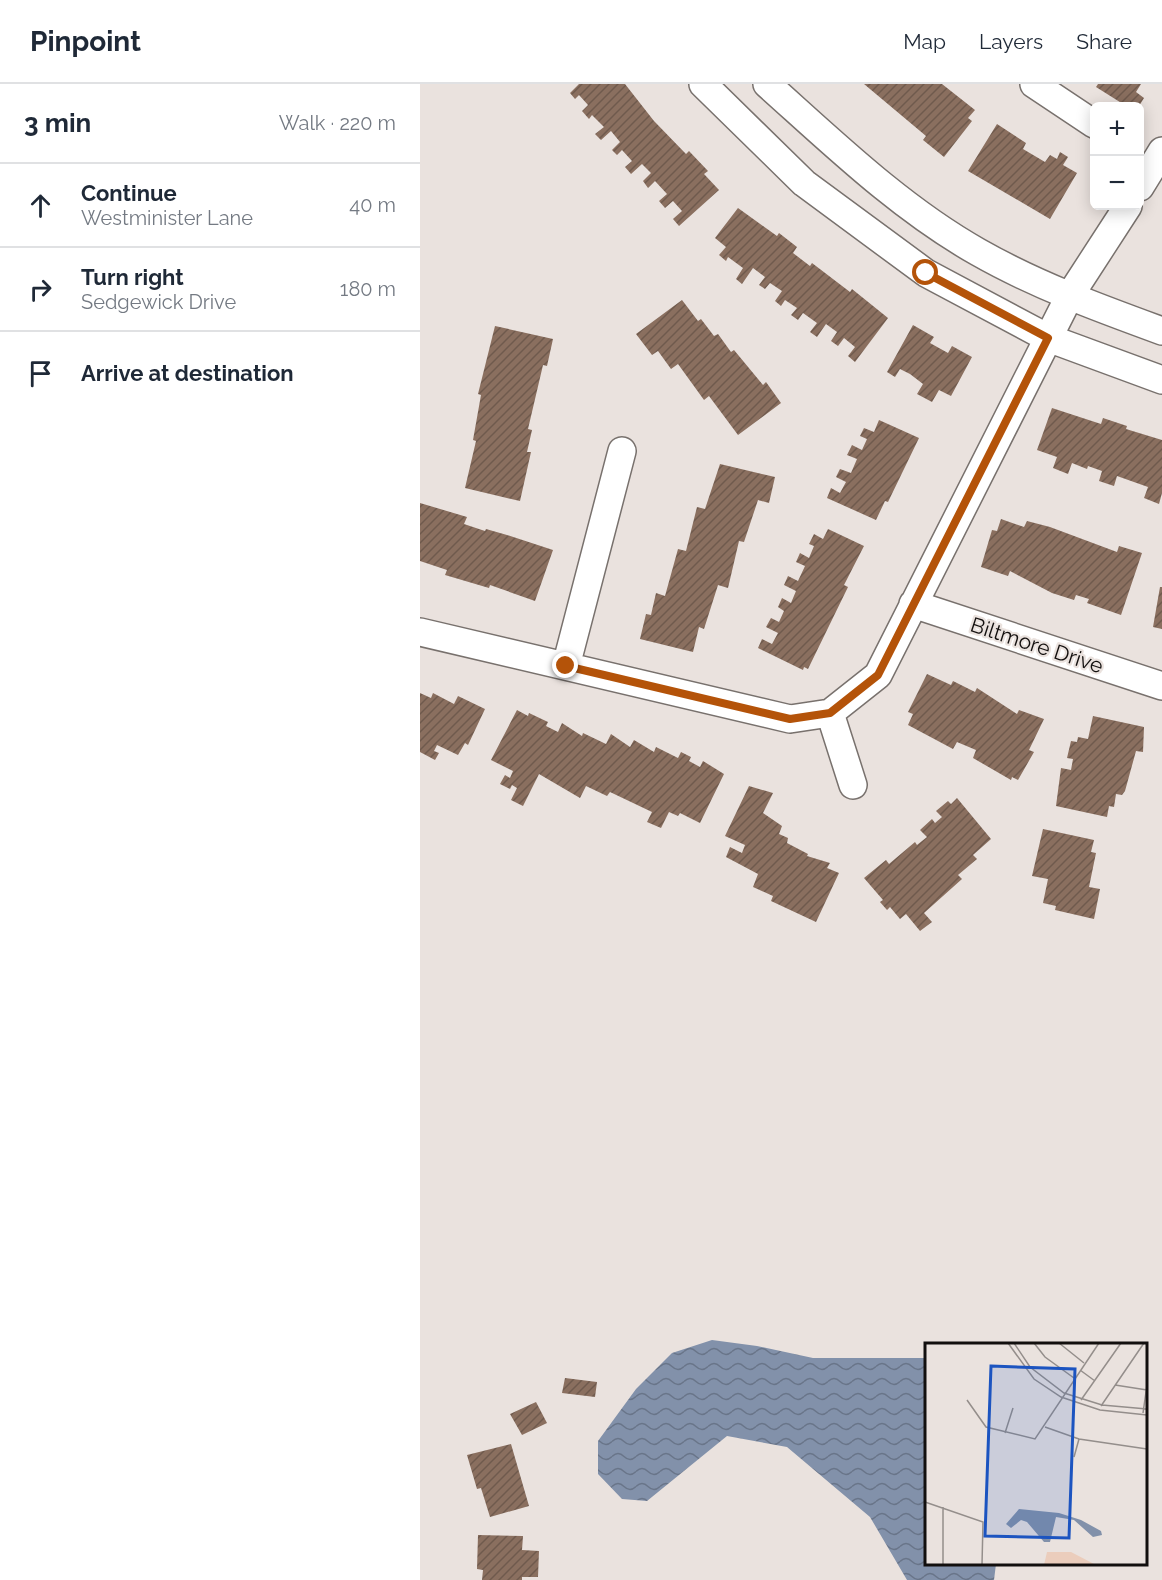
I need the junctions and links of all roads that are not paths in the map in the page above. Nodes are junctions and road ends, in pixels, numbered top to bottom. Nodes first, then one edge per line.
1 (703, 84) edge
2 (767, 84) edge
3 (1034, 84) edge
4 (1090, 121) edge
5 (1152, 157) edge
6 (1144, 177) edge
7 (1125, 210) edge
8 (1070, 297) junction
9 (1162, 331) edge
10 (1048, 338) junction
11 (1162, 380) edge
12 (621, 451) dead end
13 (913, 604) junction
14 (420, 632) edge
15 (566, 666) junction
16 (1162, 686) edge
17 (830, 713) junction
18 (853, 785) dead end

1 - 10 street
2 - 8 street
3 - 4 street
5 - 6 street
7 - 8 street
8 - 9 street
8 - 10 street
10 - 11 street
10 - 13 street
12 - 15 street
13 - 16 street, Biltmore Drive
13 - 17 street
14 - 15 street
15 - 17 street
17 - 18 street

